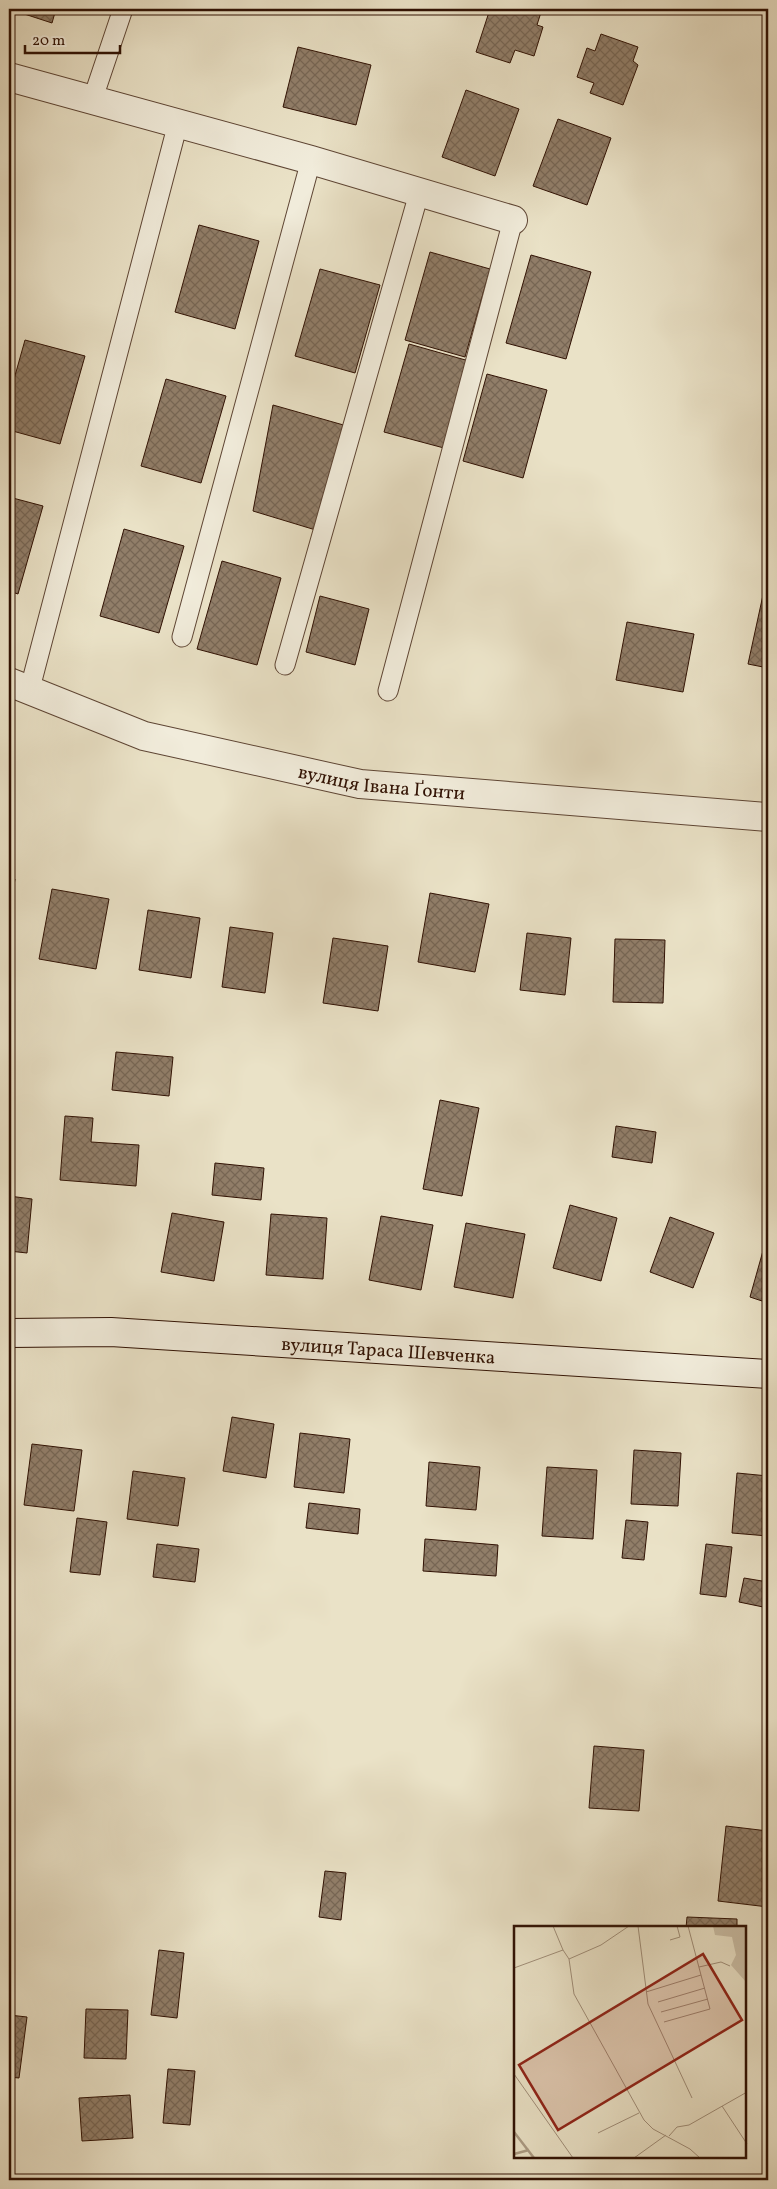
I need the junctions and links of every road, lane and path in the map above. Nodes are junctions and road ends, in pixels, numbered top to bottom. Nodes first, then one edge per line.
1 (123, 9) edge
2 (9, 77) edge
3 (92, 101) junction
4 (178, 123) junction
5 (311, 160) junction
6 (419, 194) junction
7 (513, 220) joint
8 (182, 636) dead end
9 (285, 665) dead end
10 (19, 687) edge
11 (388, 691) dead end
12 (768, 818) edge
13 (9, 1333) edge
14 (768, 1374) edge

1 - 3 lane
2 - 3 street
3 - 4 street
4 - 5 street
4 - 10 lane
5 - 6 street
5 - 8 lane
6 - 7 street
6 - 9 lane
7 - 11 lane
10 - 12 street, вулиця Івана Ґонти
13 - 14 street, вулиця Тараса Шевченка

